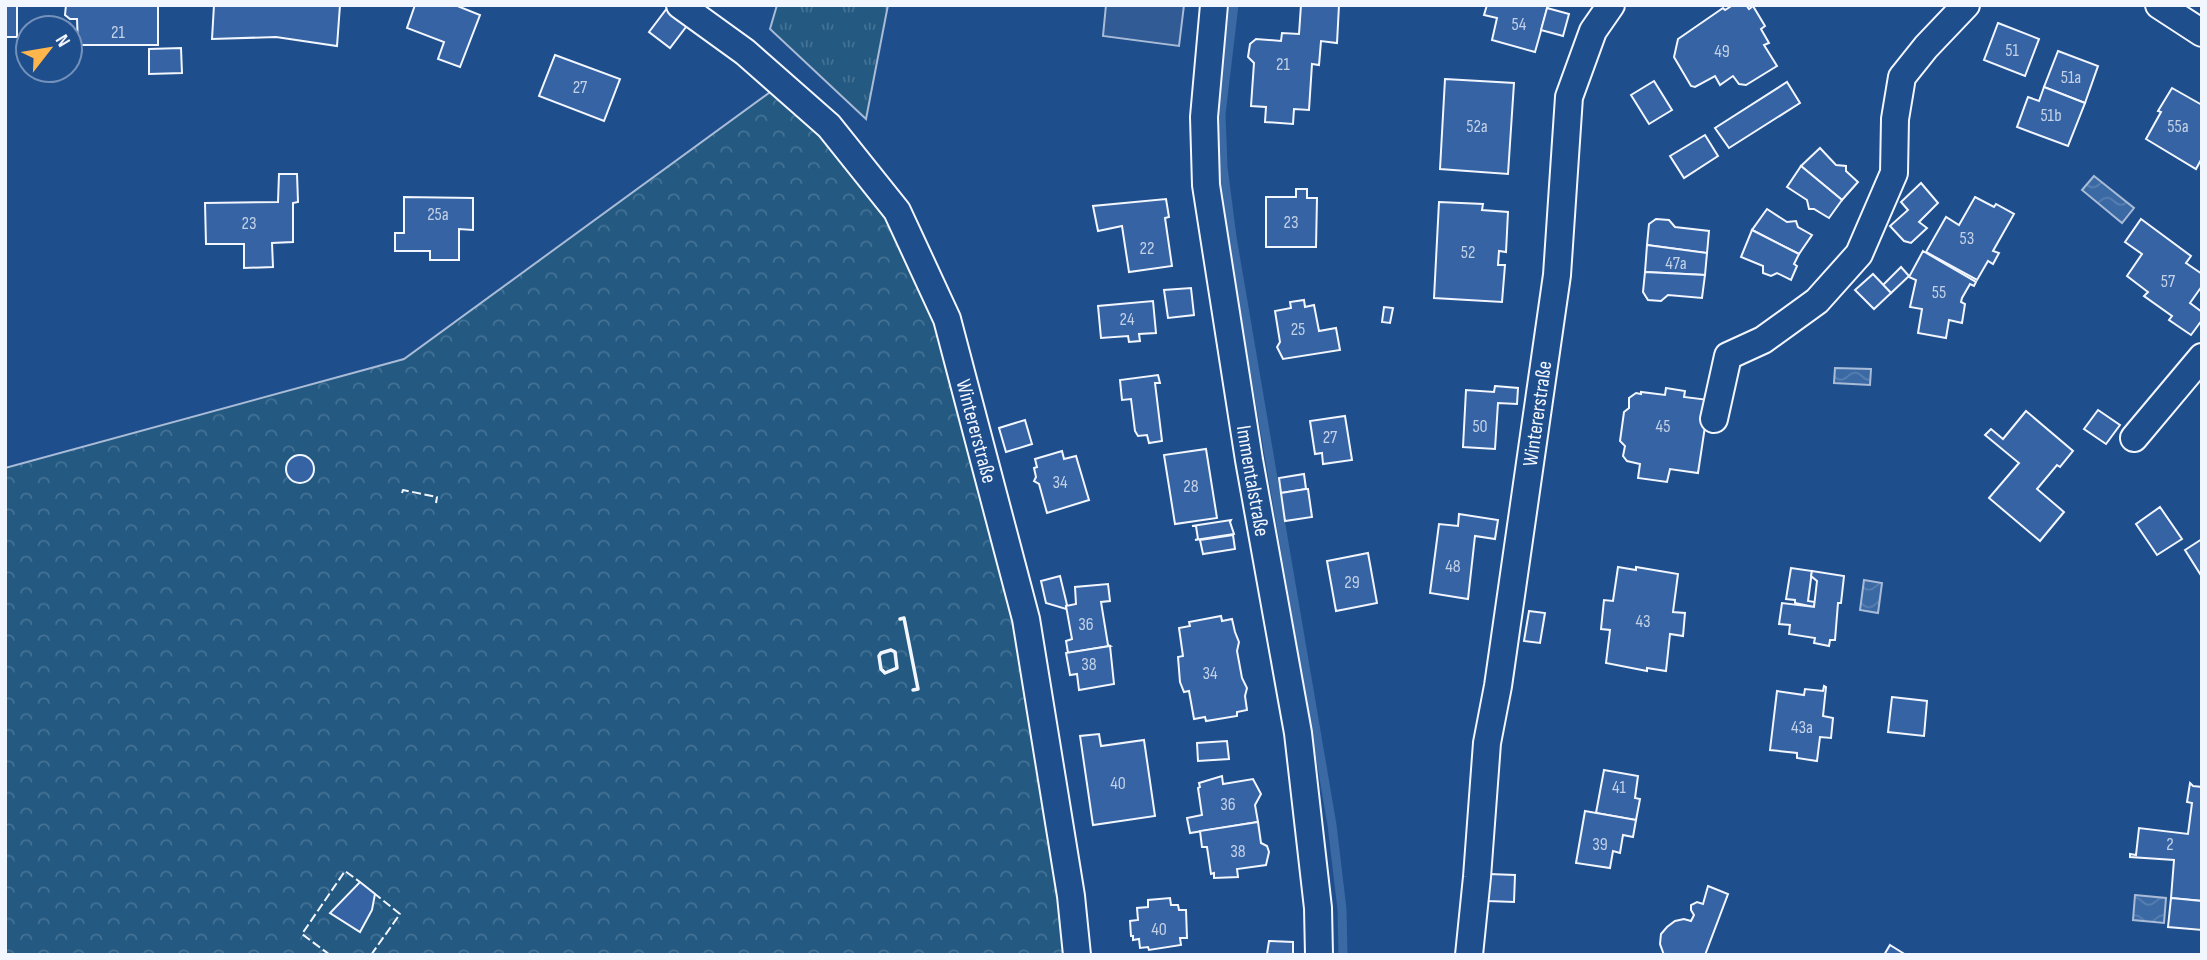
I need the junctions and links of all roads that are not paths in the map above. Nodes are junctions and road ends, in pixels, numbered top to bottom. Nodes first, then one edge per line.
1 (680, 5) edge
2 (1214, 5) edge
3 (1611, 5) edge
4 (1965, 5) edge
5 (2159, 5) edge
6 (2202, 33) edge
7 (2202, 357) edge
8 (1713, 419) dead end
9 (2134, 438) dead end
10 (1077, 955) edge
11 (1319, 955) edge
12 (1469, 955) edge

1 - 10 street, Wintererstraße
2 - 11 street, Immentalstraße
3 - 12 street, Wintererstraße
4 - 8 street
5 - 6 street
7 - 9 street

